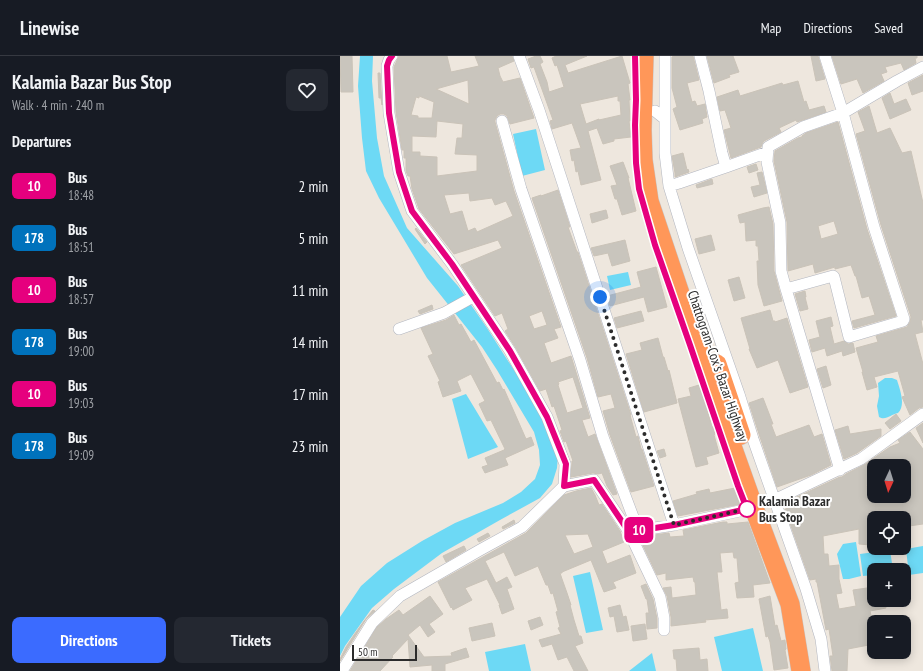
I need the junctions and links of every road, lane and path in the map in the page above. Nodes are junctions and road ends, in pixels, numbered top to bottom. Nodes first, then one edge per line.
1 (392, 56) edge
2 (519, 56) edge
3 (700, 56) edge
4 (825, 56) edge
5 (923, 67) edge
6 (648, 68) edge
7 (843, 113) junction
8 (660, 115) junction
9 (502, 121) dead end
10 (768, 152) junction
11 (726, 167) junction
12 (669, 186) junction
13 (786, 289) junction
14 (472, 298) junction
15 (399, 329) dead end
16 (923, 414) edge
17 (840, 470) junction
18 (564, 486) junction
19 (772, 502) junction
20 (748, 509) junction
21 (674, 525) junction
22 (633, 531) junction
23 (664, 630) dead end
24 (342, 671) edge
25 (792, 671) edge
26 (801, 671) edge
27 (812, 671) edge
28 (825, 671) edge

1 - 14 street
2 - 21 street
3 - 11 street
4 - 7 street
5 - 7 street
6 - 8 highway, Chattogram-Cox's Bazar Highway
6 - 20 street
6 - 26 highway, Chattogram-Cox's Bazar Highway
7 - 10 street
7 - 13 street
8 - 12 street
8 - 27 highway, Chattogram-Cox's Bazar Highway
9 - 22 street
10 - 11 street
10 - 13 street
11 - 12 street
12 - 19 street
13 - 17 street
14 - 15 street
14 - 18 street
16 - 17 street
17 - 19 street
18 - 22 street
18 - 24 street
19 - 28 street
20 - 21 street
20 - 25 street
21 - 22 street
22 - 23 street

